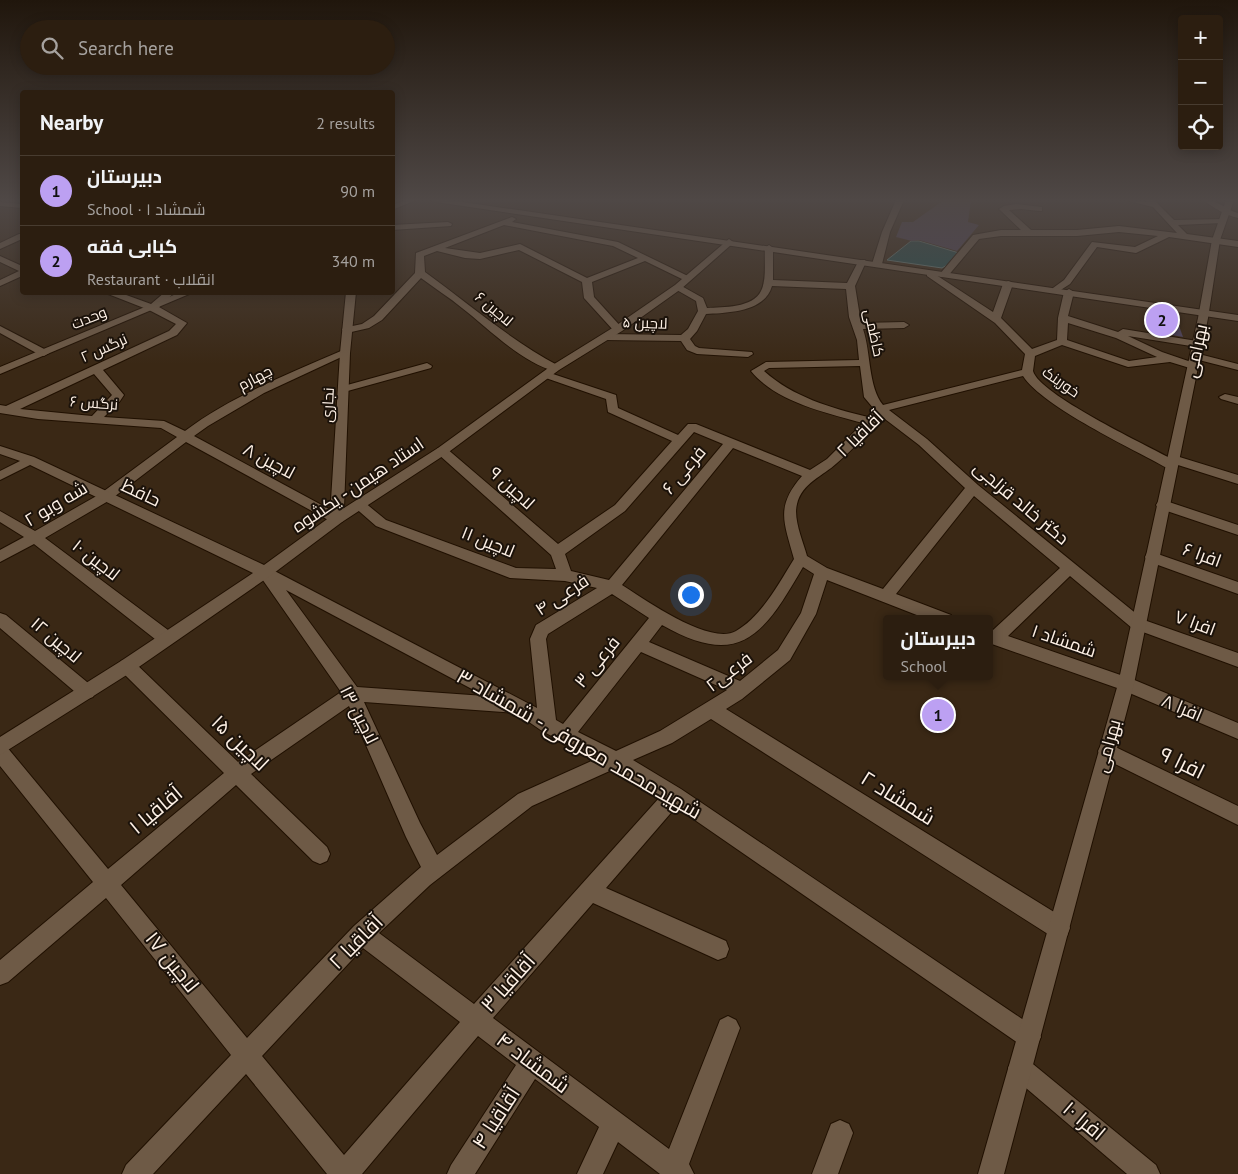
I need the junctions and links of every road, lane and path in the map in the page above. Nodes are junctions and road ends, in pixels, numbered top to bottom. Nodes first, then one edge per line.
1 (420, 255) edge
2 (464, 255) edge
3 (485, 255) edge
4 (535, 255) edge
5 (635, 255) edge
6 (714, 255) edge
7 (769, 255) edge
8 (814, 255) edge
9 (879, 255) edge
10 (961, 255) edge
11 (1087, 255) edge
12 (1214, 255) edge
13 (0, 259) edge
14 (643, 259) junction
15 (862, 262) junction
16 (876, 264) junction
17 (20, 268) edge
18 (927, 272) junction
19 (420, 273) junction
20 (20, 275) edge
21 (944, 275) junction
22 (587, 281) junction
23 (683, 282) junction
24 (0, 283) edge
25 (768, 284) junction
26 (1008, 284) junction
27 (850, 286) junction
28 (1056, 290) junction
29 (1069, 292) junction
30 (115, 295) edge
31 (167, 295) edge
32 (183, 295) edge
33 (350, 295) edge
34 (152, 308) junction
35 (703, 310) junction
36 (1204, 313) junction
37 (1063, 318) junction
38 (1238, 318) edge
39 (999, 321) junction
40 (904, 325) dead end
41 (857, 326) junction
42 (0, 329) edge
43 (618, 329) junction
44 (347, 330) junction
45 (1116, 331) dead end
46 (605, 336) junction
47 (684, 338) junction
48 (1062, 342) junction
49 (44, 353) junction
50 (345, 353) junction
51 (748, 354) dead end
52 (1030, 354) junction
53 (1195, 355) junction
54 (1172, 359) junction
55 (865, 363) junction
56 (427, 366) dead end
57 (1238, 366) edge
58 (94, 368) junction
59 (0, 371) edge
60 (551, 372) junction
61 (1027, 372) junction
62 (344, 389) junction
63 (1225, 397) dead end
64 (1238, 401) edge
65 (880, 409) junction
66 (3, 410) edge
67 (94, 420) junction
68 (871, 421) junction
69 (183, 437) junction
70 (680, 440) junction
71 (731, 443) junction
72 (0, 450) edge
73 (442, 450) junction
74 (30, 460) junction
75 (1173, 462) junction
76 (811, 475) junction
77 (0, 476) edge
78 (1238, 480) edge
79 (973, 488) junction
80 (105, 496) junction
81 (1164, 505) junction
82 (359, 506) junction
83 (0, 516) edge
84 (337, 519) junction
85 (1238, 530) edge
86 (36, 538) junction
87 (557, 552) junction
88 (1152, 557) junction
89 (0, 558) edge
90 (801, 559) junction
91 (1069, 568) junction
92 (265, 572) junction
93 (822, 572) junction
94 (565, 575) junction
95 (612, 586) junction
96 (1238, 588) edge
97 (886, 596) junction
98 (935, 615) edge
99 (660, 616) junction
100 (0, 619) edge
101 (1138, 624) junction
102 (993, 636) edge
103 (993, 637) edge
104 (166, 638) junction
105 (638, 644) junction
106 (1238, 660) edge
107 (127, 666) junction
108 (1126, 684) junction
109 (742, 689) junction
110 (87, 692) junction
111 (352, 694) junction
112 (521, 706) junction
113 (712, 710) junction
114 (548, 725) junction
115 (1238, 732) edge
116 (566, 734) junction
117 (0, 747) edge
118 (1107, 751) junction
119 (0, 752) edge
120 (616, 760) junction
121 (238, 772) junction
122 (674, 795) junction
123 (1238, 816) edge
124 (320, 854) dead end
125 (434, 870) junction
126 (107, 882) junction
127 (590, 891) junction
128 (1059, 928) junction
129 (362, 934) junction
130 (718, 949) dead end
131 (0, 974) edge
132 (476, 1020) junction
133 (728, 1028) dead end
134 (1029, 1037) junction
135 (247, 1054) junction
136 (532, 1062) junction
137 (1020, 1068) junction
138 (613, 1124) junction
139 (840, 1133) dead end
140 (678, 1171) edge
141 (135, 1174) edge
142 (344, 1174) edge
143 (460, 1174) edge
144 (590, 1174) edge
145 (825, 1174) edge
146 (991, 1174) edge
147 (1147, 1174) edge

1 - 19 street
2 - 3 street
4 - 22 street
5 - 14 street
6 - 23 street, استاد هیمن - یکشوه
7 - 25 street
8 - 15 street
9 - 16 street
10 - 21 street
11 - 28 street
12 - 36 street, بهرامی
13 - 17 street
14 - 22 street
14 - 23 street
15 - 16 street
15 - 27 street
16 - 18 street
18 - 21 street
18 - 39 street
19 - 44 street
19 - 60 street, لاچین ۶
20 - 24 street
21 - 26 street
22 - 43 street
23 - 35 street
23 - 43 street, استاد هیمن - یکشوه
25 - 27 street
25 - 35 street
26 - 28 street
26 - 39 street
27 - 41 street, کاظمی
28 - 29 street
29 - 36 street
29 - 37 street, خورینک
30 - 34 street
31 - 34 street
32 - 34 street, وحدت
33 - 44 street, نجاری
34 - 49 street, وحدت
34 - 58 street, نرگس ۲
35 - 47 street
36 - 38 street
36 - 53 street, بهرامی
37 - 48 street, خورینک
37 - 54 street
39 - 52 street
40 - 41 street
41 - 55 street, کاظمی
42 - 49 street
43 - 46 street, استاد هیمن - یکشوه
44 - 50 street, نجاری
45 - 53 street
46 - 47 street, لاچین ۵
46 - 60 street, استاد هیمن - یکشوه
47 - 51 street
48 - 52 street, خورینک
48 - 54 street
49 - 59 street, وحدت
50 - 62 street, نجاری
50 - 69 street, چهارم
52 - 61 street, خورینک
53 - 54 street
53 - 57 street
53 - 75 street, بهرامی
55 - 65 street, کاظمی
55 - 68 street
56 - 62 street
58 - 66 street, نرگس ۲
58 - 67 street
60 - 70 street, لاچین ۶
60 - 73 street, استاد هیمن - یکشوه
61 - 65 street, آقاقیا ۲
61 - 75 street, خورینک
62 - 84 street, نجاری
63 - 64 street
65 - 68 street, آقاقیا ۲
65 - 79 street, دکتر خالد قزلجی
66 - 67 street, نرگس ۶
67 - 69 street, نرگس ۶
68 - 76 street, آقاقیا ۲
69 - 80 street, چهارم
69 - 84 street, لاچین ۸
70 - 71 street
70 - 87 street
71 - 76 street, فرعی ۶
71 - 95 street, فرعی ۶
72 - 74 street, حافظ
73 - 82 street, استاد هیمن - یکشوه
73 - 87 street, لاچین ۹
74 - 77 street
74 - 80 street, حافظ
75 - 78 street, خورینک
75 - 81 street, بهرامی
76 - 90 street, آقاقیا ۲
79 - 91 street, دکتر خالد قزلجی
79 - 97 street
80 - 86 street, شه وبو ۲
80 - 92 street, حافظ
81 - 85 street
81 - 88 street, بهرامی
82 - 84 street, استاد هیمن - یکشوه
82 - 94 street, لاچین ۱۱
83 - 86 street, لاچین ۱۰
84 - 92 street, استاد هیمن - یکشوه
86 - 89 street, شه وبو ۲
86 - 104 street, لاچین ۱۰
87 - 94 street
88 - 96 street, افرا ۶
88 - 101 street, بهرامی
90 - 93 street
90 - 99 street
91 - 101 street, دکتر خالد قزلجی
91 - 102 street
92 - 104 street, استاد هیمن - یکشوه
92 - 111 street, لاچین ۱۳
92 - 112 street, شهیدمحمد معروفی - شمشاد ۳
93 - 97 street
93 - 109 street, فرعی۲
94 - 95 street, لاچین ۱۱
95 - 99 street, فرعی ۴
95 - 114 street, فرعی ۴
97 - 98 street
99 - 105 street, فرعی ۳
100 - 110 street, لاچین ۱۲
101 - 106 street, افرا ۷
101 - 108 street, بهرامی
103 - 108 street, شمشاد ۱
104 - 107 street, استاد هیمن - یکشوه
105 - 109 street
105 - 116 street, فرعی ۳
107 - 110 street, استاد هیمن - یکشوه
107 - 121 street, لاچین ۱۵
108 - 115 street, افرا ۸
108 - 118 street, بهرامی
109 - 113 street, فرعی۲
110 - 117 street, استاد هیمن - یکشوه
111 - 112 street
111 - 121 street, آقاقیا ۱
111 - 125 street, لاچین ۱۳
112 - 114 street, شهیدمحمد معروفی - شمشاد ۳
113 - 120 street, فرعی۲
113 - 128 street, شمشاد ۲
114 - 116 street, شهیدمحمد معروفی - شمشاد ۳
116 - 120 street, شهیدمحمد معروفی - شمشاد ۳
118 - 123 street, افرا ۹
118 - 128 street, بهرامی
119 - 126 street, لاچین ۱۷
120 - 122 street, شهیدمحمد معروفی - شمشاد ۳
120 - 125 street, آقاقیا ۲
121 - 124 street, لاچین ۱۵
121 - 126 street, آقاقیا ۱
122 - 127 street, آقاقیا ۳
122 - 134 street, شهیدمحمد معروفی - شمشاد ۳
125 - 129 street, آقاقیا ۲
126 - 131 street, آقاقیا ۱
126 - 135 street, لاچین ۱۷
127 - 130 street
127 - 132 street, آقاقیا ۳
128 - 134 street, بهرامی
129 - 132 street, شمشاد ۴
129 - 135 street, آقاقیا ۲
132 - 136 street, شمشاد ۴
132 - 142 street, آقاقیا ۳
133 - 140 street
134 - 137 street, بهرامی
135 - 141 street, آقاقیا ۲
135 - 142 street, لاچین ۱۷
136 - 138 street, شمشاد ۴
136 - 143 street, آقاقیا ۴
137 - 146 street, بهرامی
137 - 147 street, افرا ۱۰
138 - 140 street, شمشاد ۴
138 - 144 street
139 - 145 street

